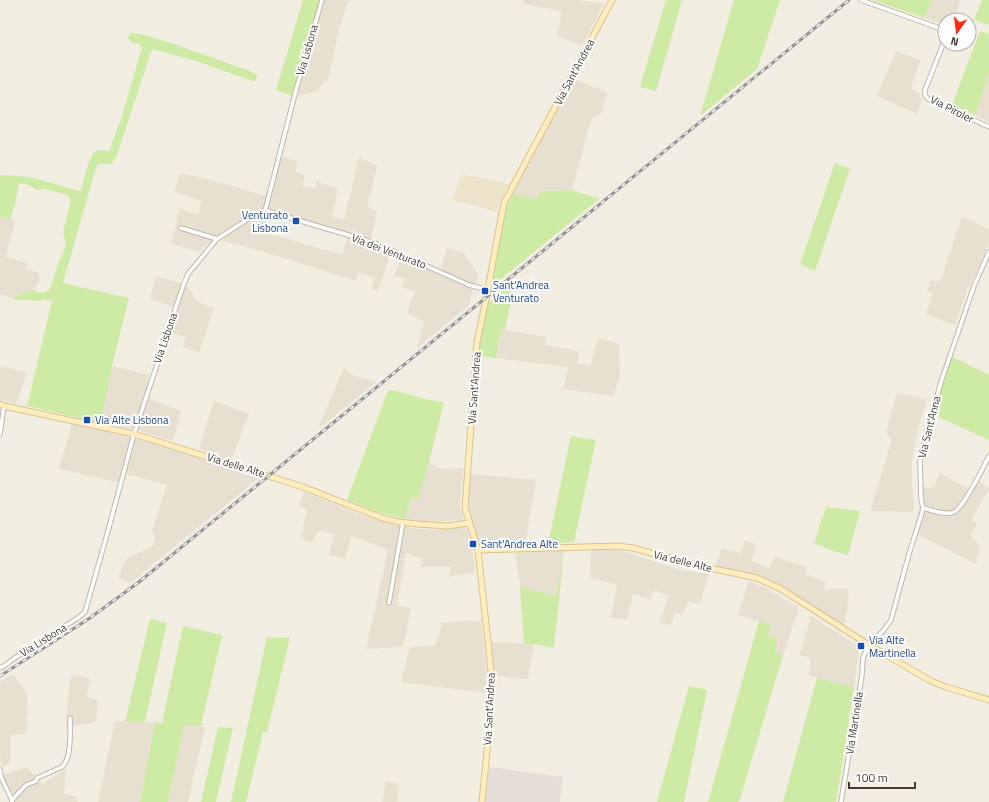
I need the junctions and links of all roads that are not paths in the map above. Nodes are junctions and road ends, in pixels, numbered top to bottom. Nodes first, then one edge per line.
1 (322, 0) edge
2 (612, 0) edge
3 (860, 0) edge
4 (937, 27) edge
5 (940, 52) edge
6 (989, 127) edge
7 (265, 211) junction
8 (182, 228) dead end
9 (217, 239) junction
10 (989, 252) edge
11 (488, 290) junction
12 (2, 405) edge
13 (0, 434) edge
14 (134, 434) junction
15 (989, 456) edge
16 (923, 508) junction
17 (403, 522) junction
18 (469, 523) junction
19 (478, 550) junction
20 (389, 603) dead end
21 (869, 645) junction
22 (0, 668) edge
23 (989, 700) edge
24 (70, 718) dead end
25 (0, 770) edge
26 (12, 801) edge
27 (482, 802) edge
28 (842, 802) edge

1 - 7 street, Via Lisbona
2 - 11 street, Via Sant'Andrea
3 - 4 street
5 - 6 street, Via Piroler
7 - 9 street, Via Lisbona
7 - 11 street, Via dei Venturato
8 - 9 street
9 - 14 street, Via Lisbona
10 - 16 street, Via Sant'Anna
11 - 18 street, Via Sant'Andrea
12 - 13 street
12 - 14 street, Via delle Alte
14 - 17 street, Via delle Alte
14 - 22 street, Via Lisbona
15 - 16 street
16 - 21 street, Via Sant'Anna
17 - 18 street, Via delle Alte
17 - 20 street
18 - 19 street, Via Sant'Andrea
19 - 21 street, Via delle Alte
19 - 27 street, Via Sant'Andrea
21 - 23 street, Via delle Alte
21 - 28 street, Via Martinella
24 - 26 street
25 - 26 street

